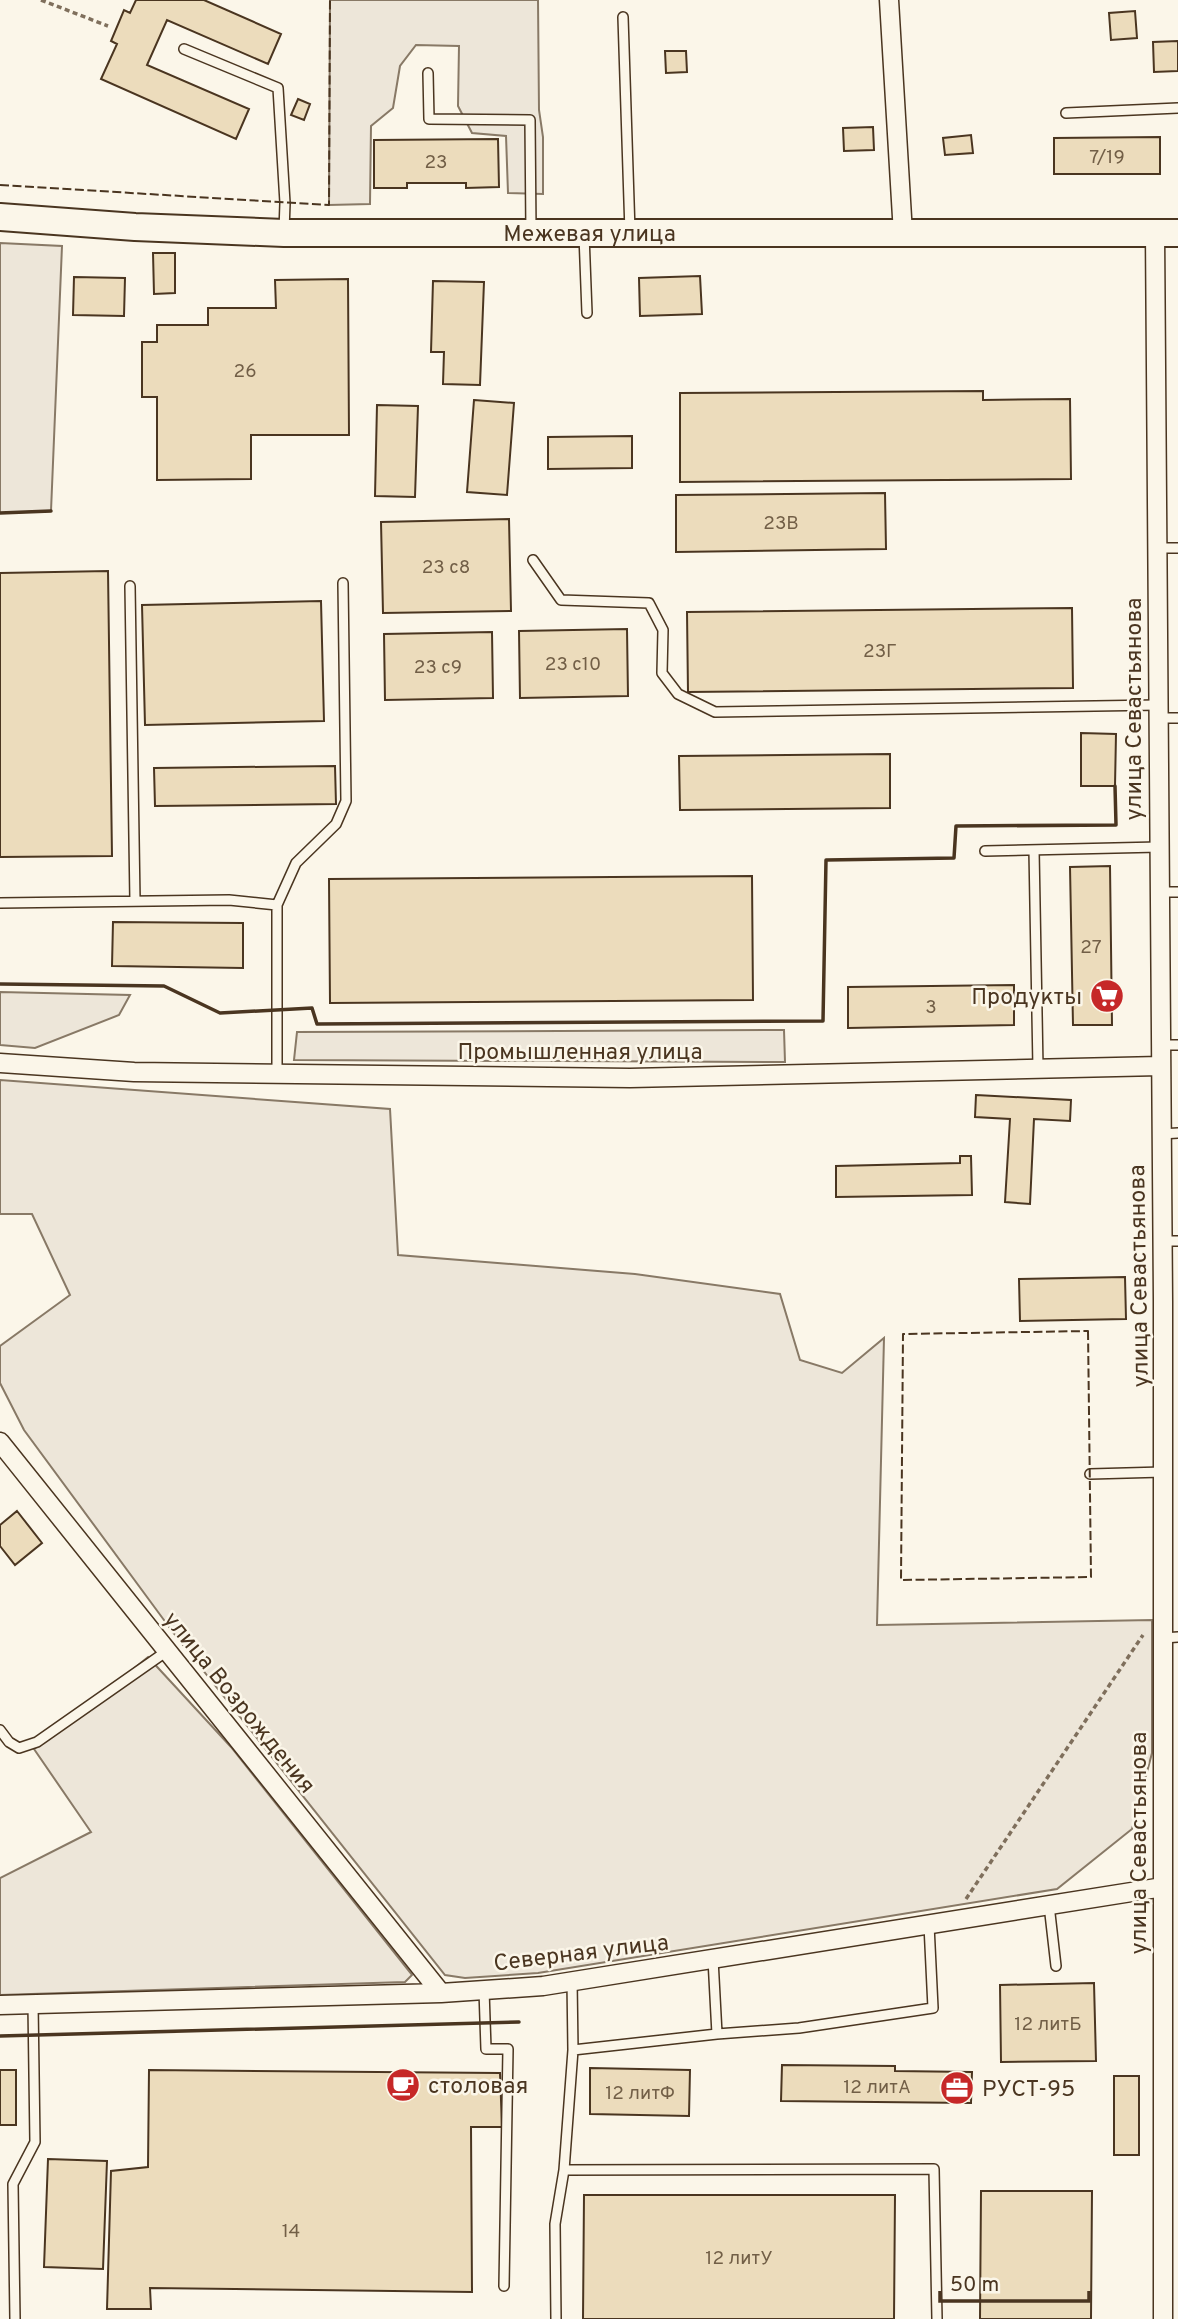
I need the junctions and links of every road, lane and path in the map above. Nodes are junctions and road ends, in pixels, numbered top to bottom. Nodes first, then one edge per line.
1 (41, 0) edge
2 (889, 0) edge
3 (623, 17) dead end
4 (108, 26) dead end
5 (184, 49) dead end
6 (428, 73) dead end
7 (1178, 108) edge
8 (1066, 113) dead end
9 (0, 217) edge
10 (284, 233) junction
11 (584, 233) junction
12 (630, 233) junction
13 (1166, 233) edge
14 (531, 234) junction
15 (903, 234) junction
16 (587, 313) dead end
17 (1157, 548) junction
18 (1178, 548) edge
19 (533, 560) dead end
20 (343, 583) dead end
21 (130, 586) dead end
22 (1158, 711) junction
23 (1178, 718) edge
24 (1159, 846) junction
25 (1034, 849) junction
26 (985, 850) dead end
27 (1159, 891) junction
28 (1178, 892) edge
29 (135, 901) junction
30 (0, 903) edge
31 (277, 905) junction
32 (1169, 1045) edge
33 (0, 1063) edge
34 (1160, 1066) junction
35 (1038, 1068) junction
36 (277, 1074) junction
37 (1169, 1133) edge
38 (1170, 1241) edge
39 (1171, 1301) edge
40 (0, 1442) edge
41 (1163, 1472) junction
42 (1090, 1474) dead end
43 (1168, 1632) edge
44 (167, 1651) junction
45 (0, 1730) edge
46 (1163, 1887) junction
47 (1049, 1905) junction
48 (951, 1921) junction
49 (929, 1925) junction
50 (713, 1959) junction
51 (1056, 1966) dead end
52 (572, 1981) junction
53 (484, 1990) junction
54 (441, 1993) junction
55 (0, 2004) edge
56 (33, 2004) junction
57 (717, 2034) junction
58 (573, 2050) junction
59 (564, 2170) junction
60 (504, 2286) dead end
61 (15, 2319) edge
62 (556, 2319) edge
63 (937, 2319) edge
64 (1163, 2319) edge

1 - 4 path
2 - 15 street
3 - 12 lane
5 - 10 lane
6 - 14 lane
7 - 8 lane
9 - 10 street, Межевая улица
10 - 14 street, Межевая улица
11 - 12 street, Межевая улица
11 - 14 street, Межевая улица
11 - 16 lane
12 - 15 street, Межевая улица
13 - 15 street, Межевая улица
13 - 17 street, улица Севастьянова
17 - 18 lane
17 - 22 street, улица Севастьянова
19 - 22 lane
20 - 31 lane
21 - 29 lane
22 - 23 lane
22 - 24 street, улица Севастьянова
24 - 25 lane
24 - 27 street, улица Севастьянова
25 - 26 lane
25 - 35 lane
27 - 28 lane
27 - 32 street, улица Севастьянова
29 - 30 lane
29 - 31 lane
31 - 36 lane
32 - 34 street, улица Севастьянова
33 - 36 street, Промышленная улица
34 - 35 street, Промышленная улица
34 - 37 street, улица Севастьянова
35 - 36 street, Промышленная улица
37 - 38 street, улица Севастьянова
38 - 39 street, улица Севастьянова
39 - 41 street, улица Севастьянова
40 - 44 street, улица Возрождения
41 - 42 lane
41 - 43 street, улица Севастьянова
43 - 46 street, улица Севастьянова
43 - 48 path
44 - 45 lane
44 - 54 street, улица Возрождения
46 - 47 street, Северная улица
46 - 64 street, улица Севастьянова
47 - 48 street, Северная улица
47 - 51 lane
48 - 49 street, Северная улица
49 - 50 street, Северная улица
49 - 57 lane
50 - 52 street, Северная улица
50 - 57 lane
52 - 53 street, Северная улица
52 - 58 lane
53 - 54 street, Северная улица
53 - 60 lane
54 - 56 street, Северная улица
55 - 56 street, Северная улица
56 - 61 lane
57 - 58 lane
58 - 59 lane
59 - 62 lane
59 - 63 lane

